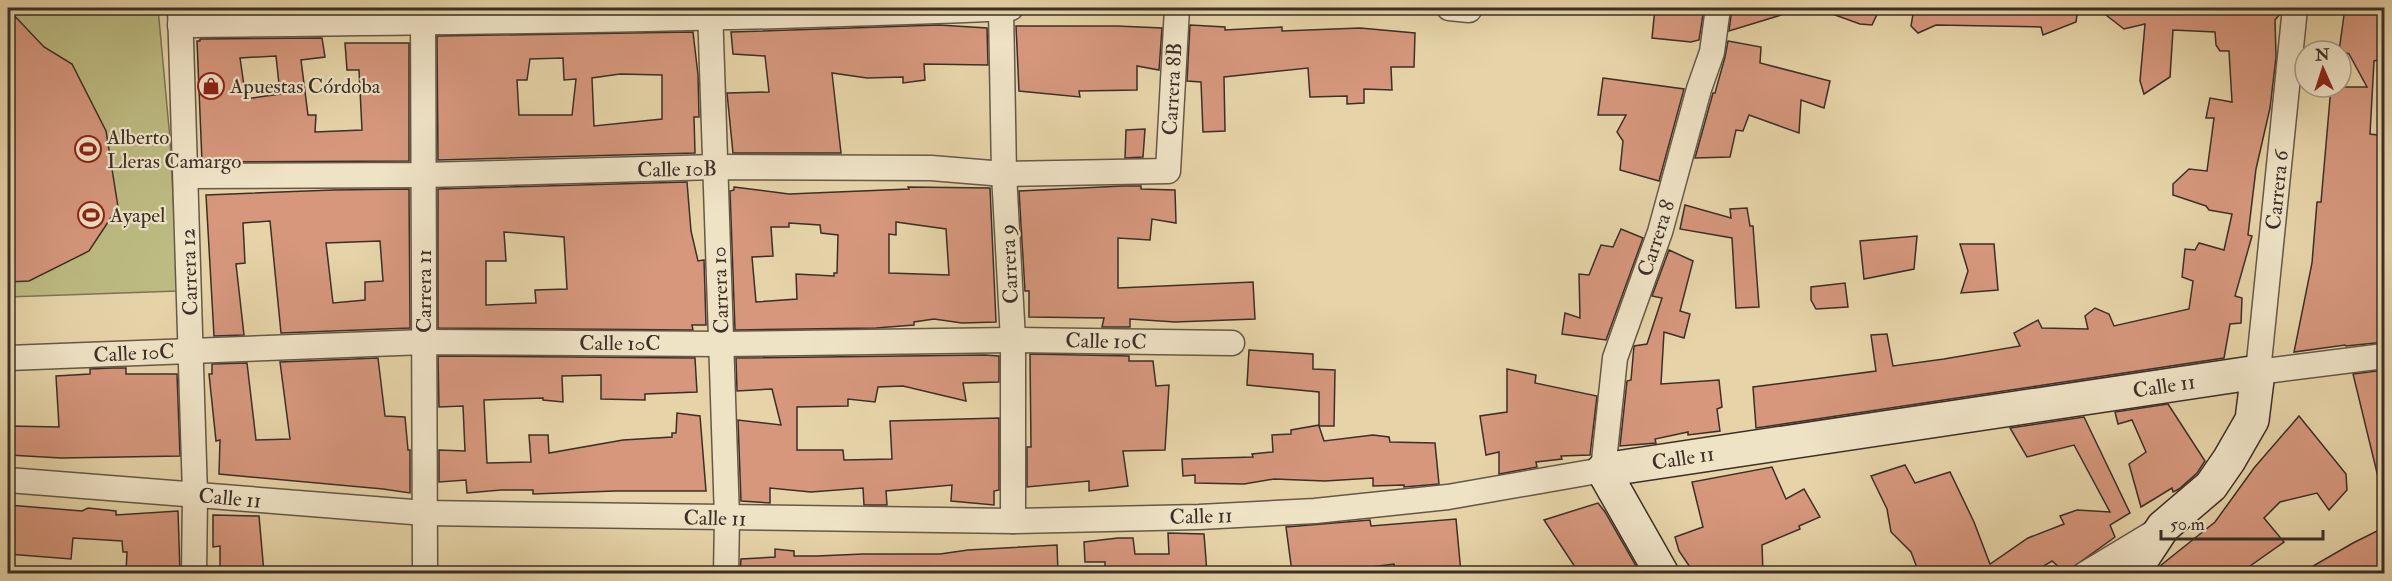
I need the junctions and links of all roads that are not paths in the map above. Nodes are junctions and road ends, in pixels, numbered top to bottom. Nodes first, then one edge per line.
1 (1001, 8) edge
2 (1011, 8) edge
3 (1177, 8) edge
4 (1718, 8) edge
5 (2295, 8) edge
6 (710, 13) edge
7 (423, 15) edge
8 (180, 16) edge
9 (716, 167) junction
10 (1168, 171) joint
11 (1004, 174) junction
12 (186, 176) junction
13 (424, 176) junction
14 (1013, 340) junction
15 (424, 342) junction
16 (1232, 343) dead end
17 (722, 344) junction
18 (192, 350) junction
19 (2385, 356) edge
20 (8, 358) edge
21 (2258, 372) junction
22 (1603, 470) junction
23 (8, 480) edge
24 (195, 495) junction
25 (425, 513) junction
26 (727, 518) junction
27 (1013, 521) junction
28 (2163, 527) junction
29 (194, 573) edge
30 (426, 573) edge
31 (726, 573) edge
32 (1662, 573) edge
33 (2085, 573) edge
34 (2132, 573) edge

1 - 2 street
1 - 6 street
1 - 11 street, Carrera 9
3 - 10 street, Carrera 8B
4 - 22 street, Carrera 8
5 - 21 street, Carrera 6
6 - 7 street
6 - 9 street, Carrera 10
7 - 8 street
7 - 13 street, Carrera 11
8 - 12 street, Carrera 12
9 - 11 street, Calle 10B
9 - 13 street, Calle 10B
9 - 17 street, Carrera 10
10 - 11 street, Calle 10B
11 - 14 street, Carrera 9
12 - 13 street, Calle 10B
12 - 18 street, Carrera 12
13 - 15 street, Carrera 11
14 - 16 street, Calle 10C
14 - 17 street, Calle 10C
14 - 27 street, Carrera 9
15 - 17 street, Calle 10C
15 - 18 street, Calle 10C
15 - 25 street, Carrera 11
17 - 26 street, Carrera 10
18 - 20 street, Calle 10C
18 - 24 street, Carrera 12
19 - 21 street, Calle 11
21 - 22 main road, Calle 11
21 - 28 main road
22 - 27 street, Calle 11
22 - 32 main road
23 - 24 street, Calle 11
24 - 25 street, Calle 11
24 - 29 street, Carrera 12
25 - 26 street, Calle 11
25 - 30 street, Carrera 11
26 - 27 street, Calle 11
26 - 31 street, Carrera 10
28 - 33 street
28 - 34 main road

